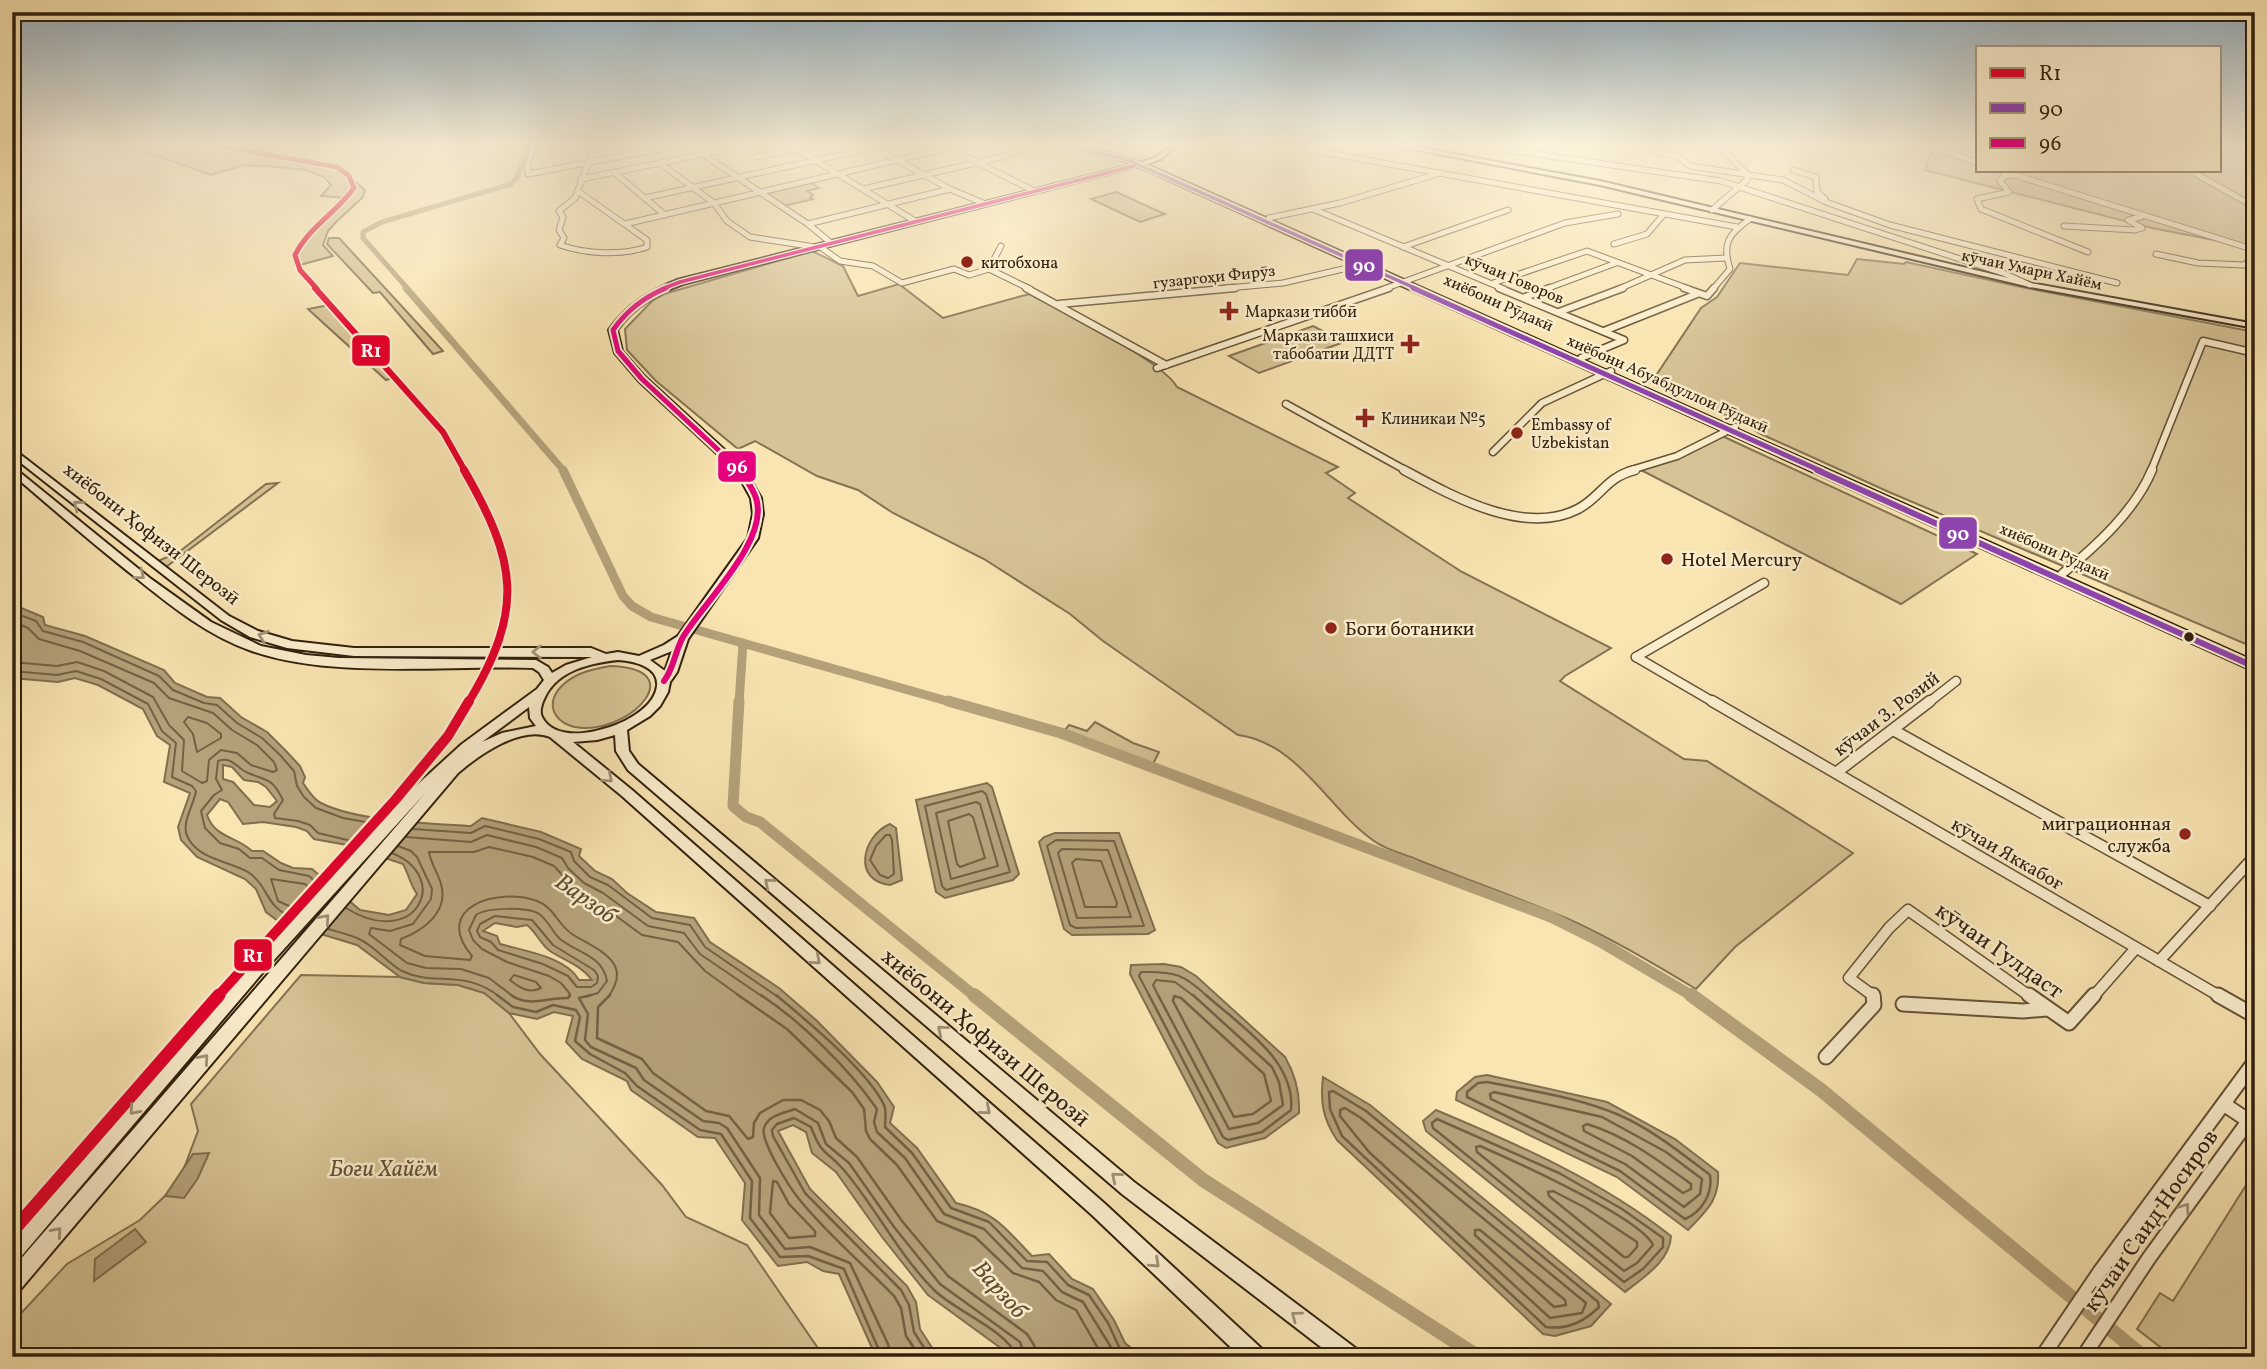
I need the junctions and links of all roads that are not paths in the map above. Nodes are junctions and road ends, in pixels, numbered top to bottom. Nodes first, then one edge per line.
1 (562, 209) edge
2 (603, 209) edge
3 (658, 209) edge
4 (690, 209) edge
5 (718, 209) edge
6 (786, 209) edge
7 (868, 209) edge
8 (895, 209) edge
9 (961, 209) edge
10 (1244, 209) edge
11 (1313, 209) joint
12 (1635, 209) edge
13 (1707, 209) edge
14 (1808, 209) edge
15 (1847, 209) edge
16 (1981, 209) edge
17 (2121, 209) edge
18 (1508, 210) dead end
19 (1712, 210) joint
20 (1618, 214) dead end
21 (1664, 214) junction
22 (665, 215) junction
23 (1261, 216) junction
24 (2143, 216) junction
25 (1750, 219) junction
26 (915, 221) junction
27 (808, 224) junction
28 (625, 225) junction
29 (2064, 226) dead end
30 (1737, 227) junction
31 (831, 243) junction
32 (1614, 244) dead end
33 (817, 246) junction
34 (1001, 246) dead end
35 (1404, 247) junction
36 (2255, 250) edge
37 (2088, 252) dead end
38 (2156, 254) dead end
39 (2255, 255) edge
40 (1726, 258) junction
41 (1616, 263) junction
42 (1366, 264) junction
43 (1451, 266) junction
44 (989, 269) junction
45 (1651, 276) junction
46 (1406, 281) junction
47 (2117, 283) dead end
48 (1493, 284) junction
49 (2030, 285) junction
50 (1697, 294) junction
51 (1525, 297) junction
52 (1059, 304) junction
53 (1559, 312) junction
54 (1494, 321) junction
55 (2255, 326) edge
56 (1604, 331) junction
57 (2255, 353) edge
58 (1581, 358) junction
59 (1166, 365) junction
60 (1157, 368) dead end
61 (1608, 373) junction
62 (1286, 404) dead end
63 (1733, 429) junction
64 (12, 451) edge
65 (1493, 452) dead end
66 (12, 469) edge
67 (1990, 545) junction
68 (2062, 574) junction
69 (1764, 583) dead end
70 (206, 604) junction
71 (188, 612) junction
72 (2145, 614) junction
73 (682, 639) junction
74 (604, 657) junction
75 (641, 659) junction
76 (2255, 660) edge
77 (2255, 667) edge
78 (550, 681) junction
79 (664, 681) junction
80 (1956, 681) dead end
81 (540, 692) junction
82 (621, 729) junction
83 (1893, 730) junction
84 (550, 732) junction
85 (1837, 772) junction
86 (2255, 856) edge
87 (2210, 906) junction
88 (2136, 948) junction
89 (2159, 961) junction
90 (1903, 1004) dead end
91 (2047, 1009) junction
92 (2255, 1016) edge
93 (1826, 1057) dead end
94 (2255, 1061) edge
95 (2225, 1105) junction
96 (2252, 1116) edge
97 (12, 1252) edge
98 (12, 1284) edge
99 (2117, 1303) joint
100 (2083, 1356) edge
101 (1256, 1357) edge
102 (1351, 1357) edge
103 (2042, 1357) edge

1 - 28 street
2 - 28 street
3 - 22 street
4 - 22 street
5 - 33 street
6 - 27 street
7 - 27 street
8 - 26 street
9 - 26 main road
10 - 23 highway
11 - 23 street
11 - 35 street, кӯчаи Говоров
12 - 21 street
13 - 19 main road, кӯчаи Умари Хайём
14 - 49 street
15 - 47 street
16 - 37 street
17 - 24 street
18 - 35 street
19 - 25 main road, кӯчаи Умари Хайём
20 - 43 street
21 - 30 street
21 - 32 street
22 - 28 street
23 - 42 highway
23 - 42 highway
24 - 29 street
24 - 36 street
25 - 30 street
25 - 49 main road, кӯчаи Умари Хайём
26 - 31 main road
27 - 31 street
30 - 40 street
31 - 33 main road
33 - 44 street
33 - 73 main road
34 - 44 street
35 - 43 street, кӯчаи Говоров
38 - 39 street
40 - 45 street
40 - 50 street
41 - 45 street
41 - 48 street
41 - 51 street
42 - 46 highway
42 - 52 street, гузаргоҳи Фирӯз
43 - 46 street
43 - 48 street, кӯчаи Говоров
44 - 52 street
45 - 50 street
45 - 53 street
46 - 54 highway, хиёбони Абуабдуллои Рӯдакӣ
46 - 59 street
48 - 51 street, кӯчаи Говоров
49 - 55 main road, кӯчаи Умари Хайём
50 - 56 street
51 - 53 street, кӯчаи Говоров
52 - 59 street
53 - 56 street, кӯчаи Говоров
54 - 58 highway, хиёбони Рӯдакӣ
54 - 61 highway, хиёбони Абуабдуллои Рӯдакӣ
56 - 58 street
57 - 68 street
58 - 61 highway, хиёбони Рӯдакӣ
59 - 60 street
61 - 63 highway, хиёбони Рӯдакӣ
61 - 65 street
62 - 63 street
63 - 67 highway, хиёбони Рӯдакӣ
70 -> 64 main road, хиёбони Ҳофизи Шерозӣ
66 -> 71 main road, хиёбони Ҳофизи Шерозӣ
67 - 68 highway, хиёбони Рӯдакӣ
67 - 72 highway
68 - 72 highway, хиёбони Рӯдакӣ
69 - 85 street, кӯчаи Яккабоғ
70 - 71 main road
74 -> 70 main road, хиёбони Ҳофизи Шерозӣ
71 - 78 main road, хиёбони Ҳофизи Шерозӣ
72 - 76 highway, хиёбони Рӯдакӣ
72 - 77 highway
73 - 75 main road
73 - 79 main road
74 - 75 main road, хиёбони Ҳофизи Шерозӣ
74 - 78 main road, хиёбони Ҳофизи Шерозӣ
75 - 79 main road
78 - 81 main road, хиёбони Ҳофизи Шерозӣ
79 - 82 main road
80 - 83 street, кӯчаи З. Розий
81 - 84 main road
81 -> 97 main road, хиёбони Ҳофизи Шерозӣ
82 - 84 main road
102 -> 82 main road, хиёбони Ҳофизи Шерозӣ
83 - 85 street, кӯчаи З. Розий
83 - 87 street
98 -> 84 main road
84 -> 101 main road
85 - 88 street, кӯчаи Яккабоғ
86 - 87 street
87 - 89 street
88 - 89 street, кӯчаи Яккабоғ
88 - 91 street, кӯчаи Гулдаст
89 - 92 street, кӯчаи Яккабоғ
90 - 91 street
91 - 93 street, кӯчаи Гулдаст
94 - 95 street, кӯчаи Саид Носиров
95 - 96 street
95 - 103 street, кӯчаи Саид Носиров
99 -> 96 street, кӯчаи Саид Носиров
99 - 100 street, кӯчаи Саид Носиров

